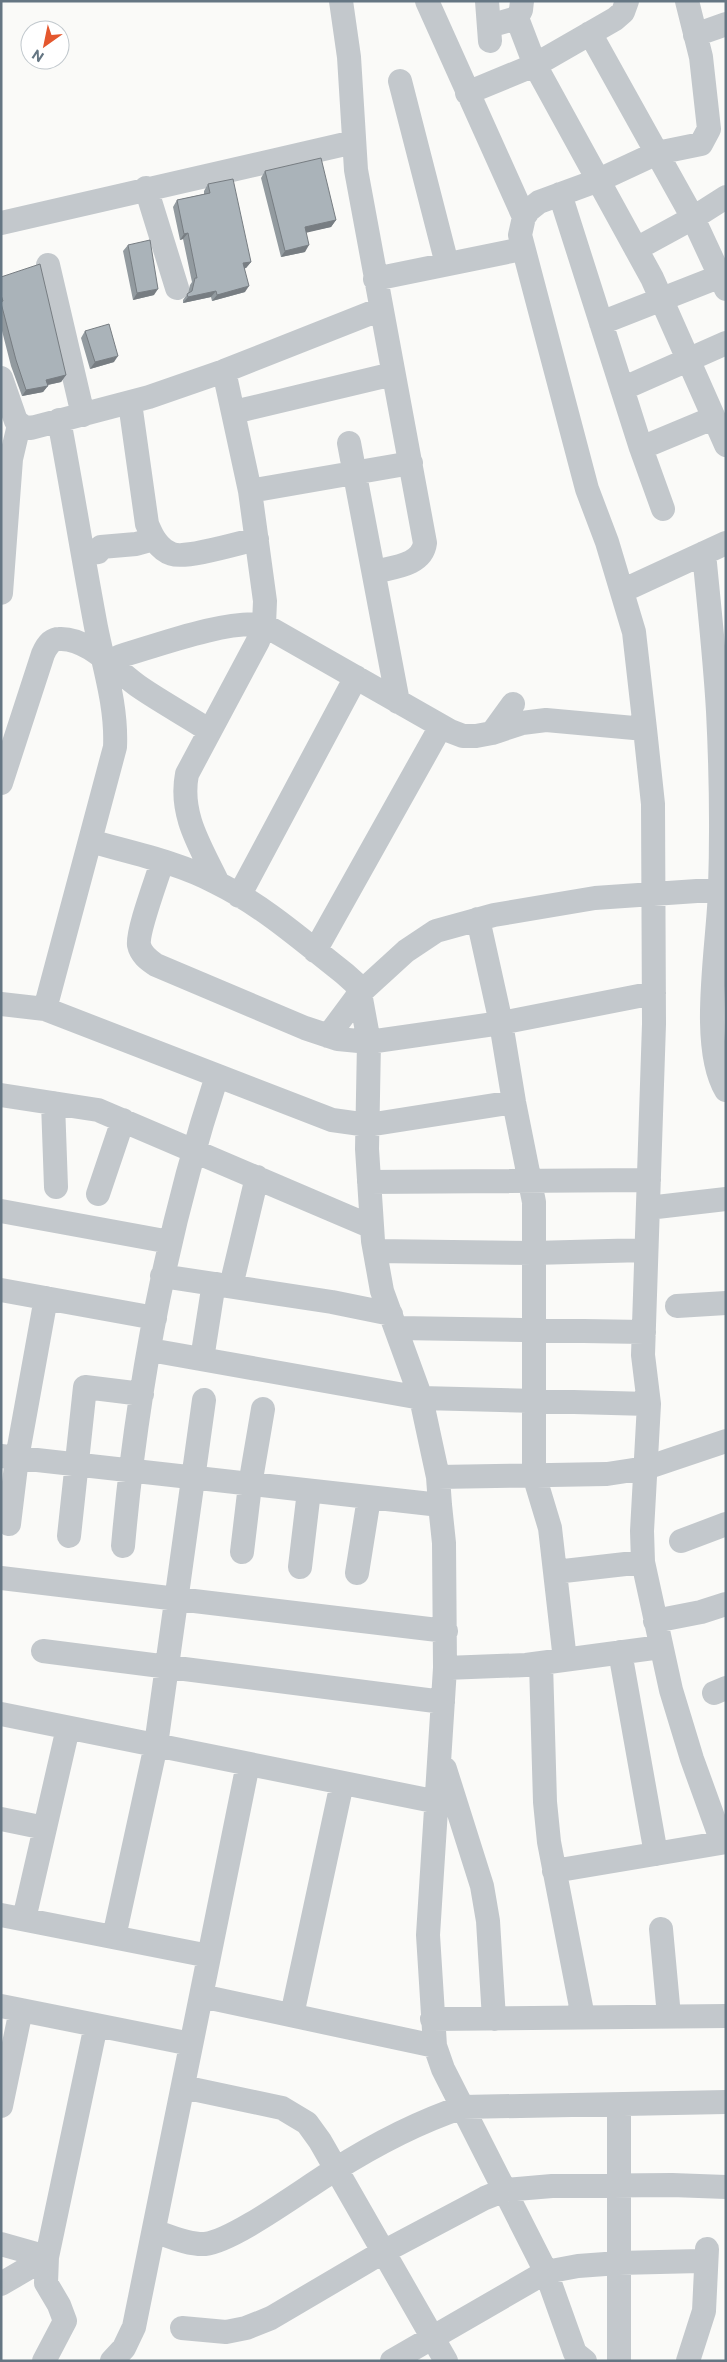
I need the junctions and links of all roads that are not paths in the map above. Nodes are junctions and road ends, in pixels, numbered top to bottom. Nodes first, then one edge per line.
1 (341, 1) edge
2 (427, 1) edge
3 (487, 1) edge
4 (627, 1) edge
5 (687, 1) edge
6 (519, 10) edge
7 (726, 24) edge
8 (590, 33) junction
9 (695, 35) junction
10 (535, 65) junction
11 (400, 82) dead end
12 (467, 93) junction
13 (354, 142) junction
14 (657, 153) junction
15 (599, 180) junction
16 (146, 188) junction
17 (560, 194) junction
18 (726, 197) edge
19 (524, 217) junction
20 (693, 218) junction
21 (1, 223) edge
22 (522, 249) junction
23 (636, 249) junction
24 (448, 264) junction
25 (48, 265) dead end
26 (375, 279) junction
27 (724, 280) edge
28 (177, 288) dead end
29 (662, 300) junction
30 (380, 309) junction
31 (601, 323) junction
32 (726, 343) edge
33 (690, 359) junction
34 (224, 371) junction
35 (393, 374) junction
36 (1, 378) edge
37 (622, 389) junction
38 (130, 403) junction
39 (234, 412) junction
40 (83, 415) junction
41 (714, 418) junction
42 (59, 420) junction
43 (19, 424) junction
44 (349, 443) dead end
45 (726, 445) edge
46 (641, 448) junction
47 (410, 463) junction
48 (355, 474) junction
49 (250, 491) junction
50 (664, 509) dead end
51 (154, 539) junction
52 (257, 539) junction
53 (726, 543) edge
54 (704, 553) junction
55 (83, 554) junction
56 (374, 572) junction
57 (622, 591) junction
58 (1, 593) edge
59 (264, 625) junction
60 (106, 659) junction
61 (356, 677) junction
62 (398, 702) junction
63 (513, 704) dead end
64 (441, 726) junction
65 (645, 729) junction
66 (210, 730) junction
67 (492, 733) junction
68 (1, 782) edge
69 (90, 841) junction
70 (162, 862) junction
71 (218, 883) junction
72 (723, 889) edge
73 (666, 893) junction
74 (239, 896) junction
75 (478, 919) junction
76 (315, 951) junction
77 (654, 992) junction
78 (360, 993) junction
79 (1, 1004) edge
80 (46, 1009) junction
81 (501, 1023) junction
82 (719, 1023) edge
83 (328, 1036) junction
84 (369, 1042) junction
85 (217, 1076) junction
86 (726, 1090) edge
87 (1, 1095) edge
88 (514, 1102) junction
89 (53, 1103) junction
90 (123, 1120) junction
91 (368, 1126) junction
92 (193, 1149) junction
93 (257, 1177) junction
94 (649, 1180) junction
95 (531, 1181) junction
96 (369, 1182) junction
97 (56, 1187) dead end
98 (98, 1194) dead end
99 (726, 1199) edge
100 (662, 1206) junction
101 (1, 1210) edge
102 (372, 1227) junction
103 (170, 1242) junction
104 (646, 1250) junction
105 (375, 1251) junction
106 (533, 1254) junction
107 (162, 1276) junction
108 (224, 1285) junction
109 (1, 1290) edge
110 (46, 1298) junction
111 (726, 1304) edge
112 (677, 1306) dead end
113 (155, 1318) junction
114 (394, 1321) junction
115 (534, 1330) junction
116 (644, 1332) junction
117 (150, 1350) junction
118 (202, 1359) junction
119 (142, 1394) junction
120 (421, 1398) junction
121 (204, 1400) dead end
122 (534, 1402) junction
123 (649, 1404) junction
124 (263, 1409) dead end
125 (726, 1442) edge
126 (9, 1457) edge
127 (660, 1463) junction
128 (77, 1465) junction
129 (129, 1471) junction
130 (534, 1475) junction
131 (438, 1477) junction
132 (192, 1478) junction
133 (250, 1485) junction
134 (309, 1491) junction
135 (369, 1498) junction
136 (440, 1505) junction
137 (9, 1524) dead end
138 (726, 1524) edge
139 (69, 1536) dead end
140 (682, 1541) dead end
141 (123, 1546) dead end
142 (242, 1552) dead end
143 (643, 1562) junction
144 (300, 1567) dead end
145 (555, 1572) junction
146 (357, 1573) dead end
147 (1, 1578) edge
148 (176, 1600) junction
149 (726, 1604) edge
150 (655, 1621) junction
151 (446, 1631) junction
152 (661, 1647) junction
153 (43, 1651) dead end
154 (620, 1652) junction
155 (565, 1660) junction
156 (541, 1663) junction
157 (167, 1667) junction
158 (445, 1668) junction
159 (443, 1702) junction
160 (1, 1714) edge
161 (68, 1728) junction
162 (156, 1745) junction
163 (440, 1758) junction
164 (248, 1764) junction
165 (342, 1783) junction
166 (438, 1802) junction
167 (1, 1819) edge
168 (45, 1828) junction
169 (724, 1842) edge
170 (656, 1854) junction
171 (554, 1871) junction
172 (1, 1915) edge
173 (24, 1919) junction
174 (661, 1929) dead end
175 (114, 1937) junction
176 (209, 1956) junction
177 (201, 1996) junction
178 (11, 2008) edge
179 (292, 2016) junction
180 (669, 2016) junction
181 (726, 2016) edge
182 (583, 2017) junction
183 (494, 2018) junction
184 (432, 2019) junction
185 (96, 2025) junction
186 (192, 2044) junction
187 (435, 2046) junction
188 (183, 2087) junction
189 (726, 2102) edge
190 (619, 2105) junction
191 (1, 2106) edge
192 (462, 2107) junction
193 (336, 2169) junction
194 (618, 2185) junction
195 (726, 2188) edge
196 (505, 2190) junction
197 (154, 2231) junction
198 (1, 2244) edge
199 (383, 2252) junction
200 (47, 2257) junction
201 (618, 2263) junction
202 (546, 2272) junction
203 (1, 2284) edge
204 (182, 2328) dead end
205 (433, 2338) junction
206 (582, 2360) edge
207 (44, 2361) edge
208 (112, 2361) edge
209 (392, 2361) edge
210 (446, 2361) edge
211 (619, 2361) edge
212 (688, 2361) edge

1 - 13 street
2 - 12 street
3 - 6 street
4 - 8 street
5 - 9 street
6 - 10 street
7 - 9 street
8 - 10 street
8 - 14 street
9 - 14 street
10 - 12 street
10 - 15 street
11 - 24 street
12 - 19 street
13 - 16 street
13 - 26 street
14 - 15 street
14 - 20 street
15 - 17 street
15 - 23 street
16 - 21 street
16 - 28 street
17 - 19 street
17 - 31 street
18 - 20 street
19 - 22 street
20 - 23 street
20 - 27 street
22 - 24 street
22 - 57 street
23 - 29 street
24 - 26 street
25 - 40 street
26 - 30 street
27 - 29 street
29 - 31 street
29 - 33 street
30 - 34 street
30 - 35 street
31 - 37 street
32 - 33 street
33 - 37 street
33 - 41 street
34 - 38 street
34 - 39 street
35 - 39 street
35 - 47 street
36 - 43 street
37 - 46 street
38 - 40 street
38 - 51 street
39 - 49 street
40 - 42 street
41 - 45 street
41 - 46 street
42 - 43 street
42 - 55 street
43 - 58 street
44 - 48 street
46 - 50 street
47 - 48 street
47 - 56 street
48 - 49 street
48 - 56 street
49 - 52 street
51 - 52 street
51 - 55 street
52 - 59 street
53 - 54 street
54 - 57 street
54 - 72 street
55 - 60 street
56 - 62 street
57 - 65 street
59 - 60 street
59 - 61 street
59 - 66 street
60 - 66 street
60 - 68 street
60 - 69 street
61 - 62 street
61 - 74 street
62 - 64 street
63 - 67 street
64 - 67 street
64 - 76 street
65 - 67 street
65 - 73 street
66 - 71 street
69 - 70 street
69 - 80 street
70 - 71 street
70 - 83 street
71 - 74 street
72 - 73 street
72 - 82 street
73 - 75 street
73 - 77 street
74 - 76 street
75 - 78 street
75 - 81 street
76 - 78 street
77 - 81 street
77 - 94 street
78 - 83 street
78 - 84 street
79 - 80 street
80 - 85 street
81 - 84 street
81 - 88 street
82 - 86 street
83 - 84 street
84 - 91 street
85 - 91 street
85 - 92 street
87 - 89 street
88 - 91 street
88 - 95 street
89 - 90 street
89 - 97 street
90 - 92 street
90 - 98 street
91 - 96 street
92 - 93 street
92 - 103 street
93 - 102 street
93 - 108 street
94 - 95 street
94 - 100 street
95 - 96 street
95 - 106 street
96 - 102 street
99 - 100 street
100 - 104 street
101 - 103 street
102 - 105 street
103 - 107 street
104 - 106 street
104 - 116 street
105 - 106 street
105 - 114 street
106 - 115 street
107 - 108 street
107 - 113 street
108 - 114 street
108 - 118 street
109 - 110 street
110 - 113 street
110 - 126 street
111 - 112 street
113 - 117 street
114 - 115 street
114 - 120 street
115 - 116 street
115 - 122 street
116 - 123 street
117 - 118 street
117 - 119 street
118 - 120 street
119 - 128 street
119 - 129 street
120 - 122 street
120 - 131 street
121 - 132 street
122 - 123 street
122 - 130 street
123 - 127 street
124 - 133 street
125 - 127 street
126 - 128 street
126 - 137 street
127 - 130 street
127 - 143 street
128 - 129 street
128 - 139 street
129 - 132 street
129 - 141 street
130 - 131 street
130 - 145 street
131 - 136 street
132 - 133 street
132 - 148 street
133 - 134 street
133 - 142 street
134 - 135 street
134 - 144 street
135 - 136 street
135 - 146 street
136 - 151 street
138 - 140 street
143 - 145 street
143 - 150 street
145 - 155 street
147 - 148 street
148 - 151 street
148 - 157 street
149 - 150 street
150 - 152 street
151 - 158 street
152 - 154 street
152 - 169 street
153 - 157 street
154 - 155 street
154 - 170 street
155 - 156 street
156 - 158 street
156 - 171 street
157 - 159 street
157 - 162 street
158 - 159 street
159 - 163 street
160 - 161 street
161 - 162 street
161 - 168 street
162 - 164 street
162 - 175 street
163 - 166 street
163 - 183 street
164 - 165 street
164 - 176 street
165 - 166 street
165 - 179 street
166 - 184 street
167 - 168 street
168 - 173 street
169 - 170 street
170 - 171 street
171 - 182 street
172 - 173 street
173 - 175 street
174 - 180 street
175 - 176 street
176 - 177 street
177 - 179 street
177 - 186 street
178 - 185 street
178 - 191 street
179 - 187 street
180 - 181 street
180 - 182 street
182 - 183 street
183 - 184 street
184 - 187 street
185 - 186 street
185 - 200 street
186 - 188 street
187 - 192 street
188 - 193 street
188 - 197 street
189 - 190 street
190 - 192 street
190 - 194 street
192 - 193 street
192 - 196 street
193 - 197 street
193 - 199 street
194 - 195 street
194 - 196 street
194 - 201 street
196 - 199 street
196 - 202 street
197 - 208 street
198 - 200 street
199 - 204 street
199 - 205 street
200 - 203 street
200 - 207 street
201 - 202 street
201 - 211 street
201 - 212 street
202 - 205 street
202 - 206 street
205 - 209 street
205 - 210 street

